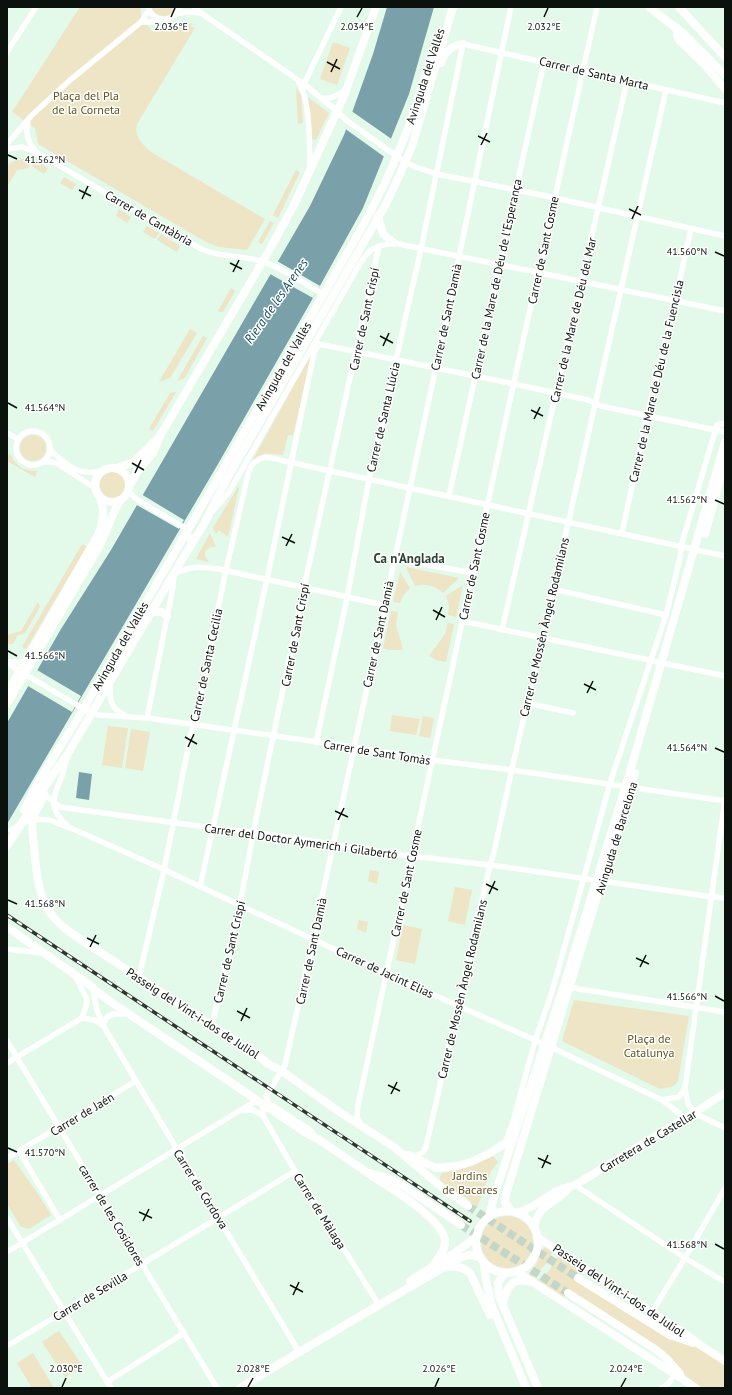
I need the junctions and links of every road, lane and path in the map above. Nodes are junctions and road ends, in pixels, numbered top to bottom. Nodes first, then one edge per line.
1 (36, 7) edge
2 (180, 7) edge
3 (194, 7) edge
4 (341, 7) edge
5 (448, 7) edge
6 (453, 7) edge
7 (511, 7) edge
8 (597, 7) edge
9 (649, 7) edge
10 (375, 8) edge
11 (148, 9) edge
12 (683, 9) edge
13 (201, 13) junction
14 (176, 14) junction
15 (160, 19) junction
16 (444, 19) junction
17 (141, 22) junction
18 (677, 28) junction
19 (446, 32) junction
20 (463, 44) junction
21 (7, 52) edge
22 (501, 53) junction
23 (725, 57) edge
24 (544, 62) junction
25 (583, 70) junction
26 (725, 75) edge
27 (298, 81) junction
28 (627, 81) junction
29 (304, 84) junction
30 (725, 89) edge
31 (347, 90) junction
32 (666, 90) junction
33 (322, 98) junction
34 (725, 103) edge
35 (337, 111) junction
36 (28, 119) junction
37 (7, 144) edge
38 (412, 146) junction
39 (7, 149) edge
40 (36, 152) junction
41 (395, 154) junction
42 (406, 162) junction
43 (310, 172) junction
44 (437, 174) junction
45 (475, 181) junction
46 (516, 189) junction
47 (379, 195) junction
48 (555, 198) junction
49 (598, 207) junction
50 (638, 216) junction
51 (378, 218) junction
52 (691, 229) junction
53 (725, 236) edge
54 (394, 243) junction
55 (379, 246) junction
56 (421, 249) junction
57 (459, 257) junction
58 (269, 264) junction
59 (499, 264) junction
60 (539, 272) junction
61 (581, 280) junction
62 (621, 289) junction
63 (330, 295) junction
64 (676, 301) junction
65 (725, 311) edge
66 (357, 351) junction
67 (396, 359) junction
68 (436, 367) junction
69 (475, 376) junction
70 (514, 384) junction
71 (556, 393) junction
72 (595, 403) junction
73 (647, 416) junction
74 (725, 423) edge
75 (716, 431) junction
76 (725, 432) edge
77 (7, 433) edge
78 (160, 436) junction
79 (18, 439) junction
80 (725, 442) edge
81 (50, 451) junction
82 (44, 462) junction
83 (291, 462) junction
84 (725, 462) edge
85 (117, 468) junction
86 (102, 470) junction
87 (330, 471) junction
88 (369, 479) junction
89 (410, 487) junction
90 (95, 488) junction
91 (129, 488) junction
92 (449, 496) junction
93 (100, 498) junction
94 (120, 501) junction
95 (488, 504) junction
96 (528, 513) junction
97 (568, 522) junction
98 (188, 531) junction
99 (622, 533) junction
100 (190, 545) junction
101 (681, 546) junction
102 (698, 550) junction
103 (725, 556) edge
104 (394, 559) junction
105 (226, 570) junction
106 (473, 573) junction
107 (174, 574) junction
108 (267, 578) junction
109 (305, 587) junction
110 (553, 589) junction
111 (347, 598) junction
112 (384, 605) junction
113 (151, 612) junction
114 (666, 614) junction
115 (167, 616) junction
116 (462, 621) junction
117 (502, 630) junction
118 (542, 638) junction
119 (650, 661) junction
120 (7, 662) edge
121 (24, 662) junction
122 (665, 664) junction
123 (25, 674) junction
124 (725, 676) edge
125 (110, 682) junction
126 (7, 693) edge
127 (527, 703) junction
128 (7, 704) edge
129 (81, 707) junction
130 (92, 713) junction
131 (573, 713) dead end
132 (129, 717) junction
133 (147, 718) junction
134 (194, 725) junction
135 (234, 730) junction
136 (274, 737) junction
137 (64, 742) junction
138 (316, 743) junction
139 (354, 747) junction
140 (65, 759) junction
141 (432, 760) junction
142 (512, 770) junction
143 (610, 785) junction
144 (628, 788) junction
145 (44, 792) junction
146 (725, 800) edge
147 (54, 802) junction
148 (33, 819) junction
149 (173, 822) junction
150 (21, 824) junction
151 (213, 828) junction
152 (73, 830) junction
153 (253, 832) junction
154 (9, 833) edge
155 (334, 845) junction
156 (7, 846) edge
157 (412, 856) junction
158 (490, 865) junction
159 (164, 870) junction
160 (585, 878) junction
161 (600, 880) junction
162 (200, 887) junction
163 (712, 896) junction
164 (725, 898) edge
165 (240, 905) junction
166 (7, 928) edge
167 (313, 939) junction
168 (7, 948) edge
169 (43, 953) junction
170 (72, 972) junction
171 (386, 974) junction
172 (139, 977) junction
173 (91, 986) junction
174 (567, 986) junction
175 (459, 1006) junction
176 (696, 1008) junction
177 (725, 1012) edge
178 (129, 1014) junction
179 (82, 1018) junction
180 (103, 1025) junction
181 (212, 1025) junction
182 (7, 1041) edge
183 (535, 1041) junction
184 (547, 1046) junction
185 (17, 1057) junction
186 (7, 1063) edge
187 (282, 1071) junction
188 (136, 1081) junction
189 (685, 1088) junction
190 (725, 1093) edge
191 (662, 1100) junction
192 (260, 1103) junction
193 (241, 1110) junction
194 (694, 1113) junction
195 (263, 1116) junction
196 (685, 1118) junction
197 (513, 1121) junction
198 (361, 1126) junction
199 (59, 1127) junction
200 (725, 1128) edge
201 (517, 1129) junction
202 (316, 1138) junction
203 (510, 1140) junction
204 (394, 1147) junction
205 (176, 1149) junction
206 (19, 1151) junction
207 (7, 1158) edge
208 (413, 1158) junction
209 (295, 1171) junction
210 (368, 1173) junction
211 (572, 1186) junction
212 (725, 1188) edge
213 (100, 1196) junction
214 (468, 1206) tunnel mouth
215 (514, 1212) junction
216 (218, 1217) junction
217 (489, 1217) junction
218 (7, 1218) edge
219 (60, 1220) junction
220 (461, 1224) tunnel mouth
221 (534, 1226) junction
222 (476, 1237) junction
223 (538, 1237) junction
224 (22, 1243) junction
225 (7, 1252) edge
226 (479, 1257) junction
227 (685, 1258) junction
228 (142, 1264) junction
229 (484, 1264) junction
230 (445, 1267) junction
231 (432, 1268) junction
232 (517, 1272) junction
233 (504, 1274) junction
234 (578, 1278) tunnel mouth
235 (533, 1282) junction
236 (725, 1282) edge
237 (568, 1294) tunnel mouth
238 (378, 1304) junction
239 (503, 1304) junction
240 (65, 1312) junction
241 (652, 1312) junction
242 (184, 1333) junction
243 (700, 1345) junction
244 (7, 1346) edge
245 (509, 1348) junction
246 (299, 1352) junction
247 (724, 1359) edge
248 (675, 1374) junction
249 (108, 1382) junction
250 (687, 1382) junction
251 (111, 1388) edge
252 (216, 1388) edge
253 (240, 1388) edge
254 (526, 1388) edge
255 (538, 1388) edge
256 (662, 1388) edge
257 (696, 1388) edge

1 - 21 street
2 - 14 street
3 - 13 street
4 - 29 street
5 - 16 street, Avinguda del Vallès
6 - 19 street, Avinguda del Vallès
7 - 22 street, Carrer de Sant Damià
8 - 25 street, Carrer de Sant Cosme
9 - 18 street
10 - 31 street
11 - 15 street
11 - 17 street
12 - 23 street
13 - 14 street
13 - 27 street
14 - 15 street
15 - 17 street
16 - 19 street
16 - 41 street, Avinguda del Vallès
17 - 36 street
18 - 26 street
18 - 30 street
19 - 20 street
19 - 38 street, Avinguda del Vallès
20 - 22 street, Carrer de Santa Marta
20 - 38 street
20 - 44 street, Carrer de Santa Llúcia
22 - 24 street, Carrer de Santa Marta
22 - 45 street, Carrer de Sant Damià
24 - 25 street, Carrer de Santa Marta
24 - 46 street, Carrer de la Mare de Déu de l'Esperança
25 - 28 street, Carrer de Santa Marta
25 - 48 street, Carrer de Sant Cosme
27 - 29 street
27 - 43 street
28 - 32 street, Carrer de Santa Marta
28 - 49 street, Carrer de la Mare de Déu del Mar
29 - 33 street
31 - 33 street
31 - 35 street
32 - 34 street, Carrer de Santa Marta
32 - 50 street, Carrer de Mossèn Àngel Rodamilans
33 - 35 street
35 - 41 street
35 - 43 street
36 - 37 street
36 - 40 street
38 - 42 street, Avinguda del Vallès
39 - 40 street, Carrer de Cantàbria
40 - 58 street, Carrer de Cantàbria
41 - 42 street
41 - 47 street, Avinguda del Vallès
42 - 44 street
42 - 51 street, Avinguda del Vallès
43 - 58 street
44 - 45 street
44 - 56 street, Carrer de Santa Llúcia
45 - 46 street
45 - 57 street, Carrer de Sant Damià
46 - 48 street
46 - 59 street, Carrer de la Mare de Déu de l'Esperança
47 - 51 street
47 - 63 street, Avinguda del Vallès
48 - 49 street
48 - 60 street, Carrer de Sant Cosme
49 - 50 street
49 - 61 street, Carrer de la Mare de Déu del Mar
50 - 52 street
50 - 62 street, Carrer de Mossèn Àngel Rodamilans
51 - 54 street
51 - 63 street, Avinguda del Vallès
52 - 53 street
52 - 64 street, Carrer de la Mare de Déu de la Fuencisla
54 - 55 street, Avinguda del Vallès
54 - 56 street
55 - 63 street, Avinguda del Vallès
55 - 66 street, Carrer de Sant Crispí
56 - 57 street
56 - 67 street, Carrer de Santa Llúcia
57 - 59 street
57 - 68 street, Carrer de Sant Damià
58 - 63 street, Carrer de Cantàbria
58 - 78 street
59 - 60 street
59 - 69 street, Carrer de la Mare de Déu de l'Esperança
60 - 61 street
60 - 70 street, Carrer de Sant Cosme
61 - 62 street
61 - 71 street, Carrer de la Mare de Déu del Mar
62 - 64 street
62 - 72 street, Carrer de Mossèn Àngel Rodamilans
63 - 98 street, Avinguda del Vallès
63 - 100 street, Avinguda del Vallès
64 - 65 street
64 - 73 street, Carrer de la Mare de Déu de la Fuencisla
66 - 67 street
66 - 83 street
66 - 87 street, Carrer de Sant Crispí
67 - 68 street
67 - 88 street, Carrer de Santa Llúcia
68 - 69 street
68 - 89 street, Carrer de Sant Damià
69 - 70 street
69 - 92 street, Carrer de la Mare de Déu de l'Esperança
70 - 71 street
70 - 95 street, Carrer de Sant Cosme
71 - 72 street
71 - 96 street, Carrer de la Mare de Déu del Mar
72 - 73 street
72 - 97 street, Carrer de Mossèn Àngel Rodamilans
73 - 75 street
73 - 99 street, Carrer de la Mare de Déu de la Fuencisla
74 - 75 street
75 - 76 street
75 - 101 street, Avinguda de Barcelona
77 - 79 street
78 - 85 street
78 - 91 street
79 - 81 street
79 - 82 street
80 - 102 street, Avinguda de Barcelona
81 - 82 street
81 - 86 street
82 - 90 street
83 - 87 street
83 - 105 street, Carrer de Santa Cecilia
83 - 108 street
84 - 102 street, Avinguda de Barcelona
85 - 86 street
85 - 91 street
86 - 90 street
87 - 88 street
87 - 109 street, Carrer de Sant Crispí
88 - 89 street
88 - 111 street, Carrer de Santa Llúcia
89 - 92 street
89 - 104 street, Carrer de Sant Damià
90 - 93 street
91 - 94 street
91 - 98 street
92 - 95 street
93 - 94 street
93 - 121 street
94 - 123 street
95 - 96 street
95 - 106 street, Carrer de Sant Cosme
96 - 97 street
96 - 117 street, Carrer de la Mare de Déu del Mar
97 - 99 street
97 - 110 street, Carrer de Mossèn Àngel Rodamilans
98 - 100 street
98 - 129 street, Avinguda del Vallès
99 - 101 street
100 - 107 street, Avinguda del Vallès
101 - 102 street
101 - 114 street, Avinguda de Barcelona
102 - 103 street
102 - 122 street, Avinguda de Barcelona
104 - 106 street
104 - 112 street, Carrer de Sant Damià
105 - 107 street
105 - 108 street
105 - 134 street, Carrer de Santa Cecilia
106 - 116 street, Carrer de Sant Cosme
107 - 113 street, Avinguda del Vallès
107 - 115 street
108 - 109 street
108 - 135 street
109 - 111 street
109 - 136 street, Carrer de Sant Crispí
110 - 114 street
110 - 118 street, Carrer de Mossèn Àngel Rodamilans
111 - 112 street
111 - 138 street, Carrer de Santa Llúcia
112 - 139 street, Carrer de Sant Damià
113 - 115 street
113 - 125 street, Avinguda del Vallès
114 - 119 street, Avinguda de Barcelona
115 - 133 street
116 - 117 street
116 - 141 street, Carrer de Sant Cosme
117 - 118 street
118 - 119 street
118 - 127 street, Carrer de Mossèn Àngel Rodamilans
119 - 122 street
119 - 143 street, Avinguda de Barcelona
120 - 121 street
120 - 123 street
121 - 123 street
122 - 124 street
122 - 144 street, Avinguda de Barcelona
123 - 126 street
123 - 128 street
123 - 129 street
125 - 130 street, Avinguda del Vallès
125 - 132 street
127 - 131 street
127 - 142 street, Carrer de Mossèn Àngel Rodamilans
129 - 130 street
129 - 137 street, Avinguda del Vallès
130 - 132 street, Carrer de Sant Tomàs
130 - 140 street, Avinguda del Vallès
132 - 133 street, Carrer de Sant Tomàs
133 - 134 street, Carrer de Sant Tomàs
134 - 135 street, Carrer de Sant Tomàs
134 - 149 street, Carrer de Santa Cecilia
135 - 136 street, Carrer de Sant Tomàs
135 - 151 street
136 - 138 street, Carrer de Sant Tomàs
136 - 153 street, Carrer de Sant Crispí
137 - 145 street, Avinguda del Vallès
137 - 154 street, Avinguda del Vallès
138 - 139 street, Carrer de Sant Tomàs
139 - 141 street, Carrer de Sant Tomàs
139 - 155 street, Carrer de Sant Damià
140 - 145 street, Passeig del Vint-i-dos de Juliol
140 - 147 street
141 - 142 street, Carrer de Sant Tomàs
141 - 157 street, Carrer de Sant Cosme
142 - 143 street, Carrer de Sant Tomàs
142 - 158 street, Carrer de Mossèn Àngel Rodamilans
143 - 144 street, Carrer de Sant Tomàs
143 - 160 street, Avinguda de Barcelona
144 - 146 street, Carrer de Sant Tomàs
144 - 161 street, Avinguda de Barcelona
145 - 147 street
145 - 148 street, Passeig del Vint-i-dos de Juliol
145 - 150 street, Avinguda del Vallès
146 - 163 street
147 - 149 street, Carrer del Doctor Aymerich i Gilabertó
147 - 152 street, Carrer de Jacint Elias
148 - 150 street, Carrer de Jacint Elias
148 - 152 street, Carrer de Jacint Elias
148 - 172 street, Passeig del Vint-i-dos de Juliol
149 - 151 street, Carrer del Doctor Aymerich i Gilabertó
149 - 159 street, Carrer de Santa Cecilia
150 - 154 street, Carrer de Jacint Elias
150 - 156 street, Avinguda del Vallès
151 - 153 street, Carrer del Doctor Aymerich i Gilabertó
151 - 162 street
152 - 159 street, Carrer de Jacint Elias
153 - 155 street, Carrer del Doctor Aymerich i Gilabertó
153 - 165 street, Carrer de Sant Crispí
155 - 157 street, Carrer del Doctor Aymerich i Gilabertó
155 - 167 street, Carrer de Sant Damià
157 - 158 street, Carrer del Doctor Aymerich i Gilabertó
157 - 171 street, Carrer de Sant Cosme
158 - 160 street, Carrer del Doctor Aymerich i Gilabertó
158 - 175 street, Carrer de Mossèn Àngel Rodamilans
159 - 162 street, Carrer de Jacint Elias
159 - 172 street, Carrer de Santa Cecilia
160 - 161 street, Carrer del Doctor Aymerich i Gilabertó
160 - 183 street, Avinguda de Barcelona
161 - 163 street, Carrer del Doctor Aymerich i Gilabertó
161 - 174 street, Avinguda de Barcelona
162 - 165 street, Carrer de Jacint Elias
163 - 164 street, Carrer del Doctor Aymerich i Gilabertó
163 - 176 street
165 - 167 street, Carrer de Jacint Elias
165 - 181 street, Carrer de Sant Crispí
166 - 169 street
167 - 171 street, Carrer de Jacint Elias
167 - 187 street, Carrer de Sant Damià
168 - 169 street
169 - 170 street
170 - 173 street
170 - 179 street
171 - 175 street, Carrer de Jacint Elias
171 - 198 street, Carrer de Sant Cosme
172 - 181 street, Passeig del Vint-i-dos de Juliol
173 - 178 street
173 - 180 street, Carrer de Còrdova
174 - 176 street
174 - 184 street, Avinguda de Barcelona
175 - 183 street, Carrer de Jacint Elias
175 - 208 street, Carrer de Mossèn Àngel Rodamilans
176 - 177 street
176 - 189 street
178 - 180 street
178 - 192 street
179 - 180 street
179 - 185 street
180 - 188 street, Carrer de Còrdova
181 - 187 street, Passeig del Vint-i-dos de Juliol
182 - 185 street, carrer de les Cosidores
183 - 184 street, Carrer de Jacint Elias
183 - 197 street, Avinguda de Barcelona
184 - 191 street, Carrer de Jacint Elias
184 - 201 street, Avinguda de Barcelona
184 - 215 street, Avinguda de Barcelona
185 - 186 street
185 - 199 street, carrer de les Cosidores
187 - 198 street, Passeig del Vint-i-dos de Juliol
187 - 202 street, Carrer de Sant Damià
188 - 199 street, Carrer de Jaén
188 - 205 street, Carrer de Còrdova
189 - 191 street
189 - 194 street
190 - 194 street, Carretera de Castellar
191 - 196 street, Carrer de Jacint Elias
192 - 193 street
192 - 195 street, Carrer de Màlaga
192 - 202 street
193 - 195 street
193 - 205 street
194 - 196 street, Carretera de Castellar
194 - 200 street
195 - 209 street, Carrer de Màlaga
196 - 211 street, Carretera de Castellar
197 - 201 street
197 - 203 street, Avinguda de Barcelona
198 - 204 street, Passeig del Vint-i-dos de Juliol
199 - 206 street, Carrer de Jaén
199 - 213 street, carrer de les Cosidores
201 - 203 street, Avinguda de Barcelona
202 - 210 street
203 - 208 street
203 - 217 street, Avinguda de Barcelona
204 - 208 street
204 - 214 street, Passeig del Vint-i-dos de Juliol
205 - 213 street
205 - 216 street, Carrer de Còrdova
206 - 207 street, Carrer de Jaén
206 - 219 street
209 - 216 street, Carrer de Sevilla
209 - 238 street, Carrer de Màlaga
210 - 220 street
210 - 231 street
211 - 215 street, Carretera de Castellar
211 - 221 street, Carretera de Castellar
211 - 227 street
212 - 227 street
213 - 219 street
213 - 228 street, carrer de les Cosidores
215 - 217 street
215 - 221 street
216 - 228 street, Carrer de Sevilla
216 - 246 street, Carrer de Còrdova
217 - 222 street
218 - 224 street
219 - 224 street
221 - 223 street
222 - 226 street
222 - 231 street
223 - 232 street
223 - 241 street, Passeig del Vint-i-dos de Juliol
224 - 225 street
224 - 240 street
226 - 229 street
226 - 230 street
227 - 236 street
227 - 241 street
228 - 240 street, Carrer de Sevilla
228 - 242 street, carrer de les Cosidores
229 - 233 street
229 - 245 street
230 - 238 street
230 - 245 street
231 - 238 street
232 - 233 street
232 - 235 street
233 - 239 street
234 - 243 street, Passeig del Vint-i-dos de Juliol
235 - 239 street
235 - 248 street
237 - 250 street
238 - 246 street
239 - 255 street
240 - 244 street, Carrer de Sevilla
240 - 249 street
241 - 243 street, Passeig del Vint-i-dos de Juliol
242 - 249 street
242 - 252 street, carrer de les Cosidores
243 - 247 street, Passeig del Vint-i-dos de Juliol
245 - 254 street
246 - 253 street
248 - 250 street
248 - 256 street
249 - 251 street
250 - 257 street

